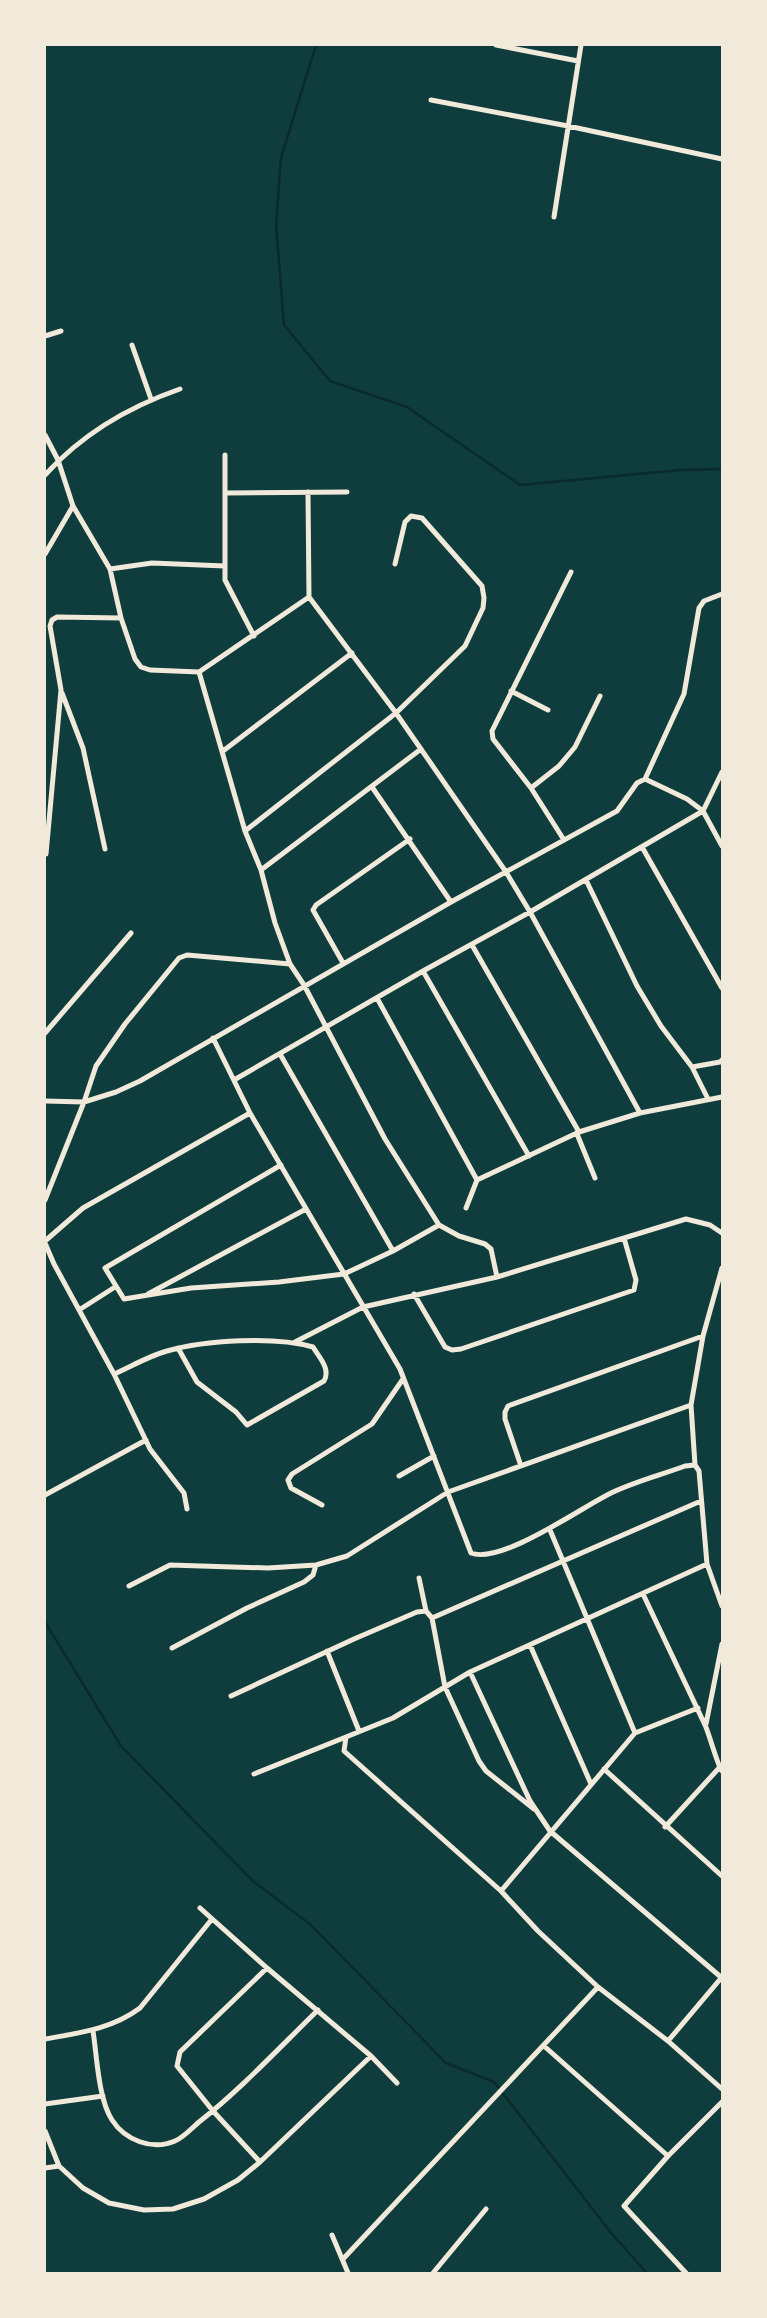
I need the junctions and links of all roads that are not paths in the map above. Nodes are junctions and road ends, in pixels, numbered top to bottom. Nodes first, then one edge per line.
1 (496, 45) edge
2 (581, 45) edge
3 (578, 61) junction
4 (431, 100) dead end
5 (568, 126) junction
6 (722, 159) edge
7 (554, 217) dead end
8 (61, 331) dead end
9 (45, 336) edge
10 (132, 345) dead end
11 (180, 389) dead end
12 (151, 399) junction
13 (45, 435) edge
14 (225, 455) dead end
15 (58, 460) junction
16 (45, 475) edge
17 (308, 492) junction
18 (347, 492) dead end
19 (225, 493) junction
20 (74, 506) junction
21 (45, 554) edge
22 (395, 564) dead end
23 (225, 566) junction
24 (110, 569) junction
25 (571, 572) dead end
26 (722, 594) edge
27 (309, 597) junction
28 (121, 618) junction
29 (254, 636) junction
30 (352, 653) junction
31 (199, 672) junction
32 (61, 690) junction
33 (511, 691) junction
34 (600, 696) dead end
35 (548, 710) dead end
36 (396, 713) junction
37 (421, 749) junction
38 (223, 750) junction
39 (722, 772) edge
40 (645, 779) junction
41 (372, 787) junction
42 (531, 788) junction
43 (703, 811) junction
44 (245, 831) junction
45 (410, 839) junction
46 (564, 840) junction
47 (722, 846) edge
48 (642, 847) junction
49 (105, 849) dead end
50 (46, 854) edge
51 (261, 870) junction
52 (506, 872) junction
53 (586, 880) junction
54 (451, 902) junction
55 (530, 912) junction
56 (131, 933) dead end
57 (472, 945) junction
58 (343, 963) junction
59 (290, 964) junction
60 (423, 971) junction
61 (304, 985) junction
62 (722, 988) edge
63 (377, 998) junction
64 (325, 1028) junction
65 (45, 1033) edge
66 (213, 1038) junction
67 (280, 1054) junction
68 (722, 1060) edge
69 (692, 1067) junction
70 (234, 1080) junction
71 (722, 1097) edge
72 (708, 1099) junction
73 (45, 1102) edge
74 (84, 1102) junction
75 (640, 1112) junction
76 (250, 1113) junction
77 (578, 1133) junction
78 (529, 1156) junction
79 (281, 1165) junction
80 (595, 1178) dead end
81 (477, 1180) junction
82 (46, 1191) edge
83 (45, 1200) edge
84 (466, 1208) dead end
85 (306, 1209) junction
86 (439, 1225) junction
87 (722, 1234) edge
88 (624, 1238) junction
89 (45, 1242) edge
90 (393, 1251) junction
91 (722, 1268) edge
92 (344, 1274) junction
93 (497, 1277) junction
94 (115, 1287) junction
95 (414, 1294) junction
96 (144, 1296) junction
97 (363, 1307) junction
98 (79, 1310) junction
99 (703, 1336) junction
100 (295, 1342) junction
101 (178, 1348) junction
102 (114, 1374) junction
103 (403, 1379) junction
104 (691, 1405) junction
105 (146, 1440) junction
106 (434, 1456) junction
107 (695, 1465) junction
108 (521, 1466) junction
109 (399, 1476) dead end
110 (448, 1492) junction
111 (45, 1495) edge
112 (701, 1501) junction
113 (322, 1505) dead end
114 (187, 1509) dead end
115 (550, 1530) junction
116 (563, 1561) junction
117 (707, 1564) junction
118 (316, 1566) junction
119 (419, 1578) dead end
120 (129, 1586) dead end
121 (643, 1594) junction
122 (722, 1606) edge
123 (426, 1612) junction
124 (432, 1618) junction
125 (587, 1619) junction
126 (722, 1644) edge
127 (530, 1645) junction
128 (172, 1648) dead end
129 (327, 1651) junction
130 (470, 1672) junction
131 (446, 1687) junction
132 (231, 1696) dead end
133 (698, 1708) junction
134 (706, 1725) junction
135 (359, 1731) junction
136 (635, 1733) junction
137 (346, 1736) junction
138 (604, 1769) junction
139 (721, 1769) edge
140 (254, 1774) dead end
141 (591, 1784) junction
142 (538, 1813) junction
143 (665, 1827) junction
144 (550, 1831) junction
145 (722, 1876) edge
146 (501, 1890) junction
147 (200, 1908) dead end
148 (212, 1919) junction
149 (267, 1968) junction
150 (722, 1977) edge
151 (598, 1987) junction
152 (318, 2010) junction
153 (93, 2031) junction
154 (45, 2039) edge
155 (668, 2041) junction
156 (544, 2046) junction
157 (371, 2056) junction
158 (397, 2083) dead end
159 (722, 2089) edge
160 (103, 2096) junction
161 (722, 2102) edge
162 (45, 2104) edge
163 (213, 2111) junction
164 (45, 2131) edge
165 (668, 2156) junction
166 (260, 2162) junction
167 (59, 2166) junction
168 (45, 2168) edge
169 (486, 2209) dead end
170 (332, 2235) dead end
171 (343, 2259) junction
172 (348, 2273) edge
173 (433, 2273) edge
174 (686, 2273) edge

1 - 3 street
2 - 3 street
3 - 5 street
4 - 5 street
5 - 6 street
5 - 7 street
8 - 9 street
10 - 12 street
11 - 12 street
12 - 15 street
13 - 15 street
14 - 19 street
15 - 16 street
15 - 20 street
17 - 18 street
17 - 19 street
17 - 27 street
19 - 23 street
20 - 21 street
20 - 24 street
22 - 36 street
23 - 24 street
23 - 29 street
24 - 28 street
25 - 33 street
26 - 40 street
27 - 29 street
27 - 30 street
28 - 31 street
28 - 32 street
29 - 31 street
30 - 36 street
30 - 38 street
31 - 38 street
32 - 49 street
32 - 50 street
33 - 35 street
33 - 42 street
34 - 42 street
36 - 37 street
36 - 44 street
37 - 41 street
37 - 52 street
38 - 44 street
39 - 43 street
40 - 43 street
40 - 46 street
41 - 45 street
41 - 51 street
42 - 46 street
43 - 47 street
43 - 48 street
44 - 51 street
45 - 54 street
45 - 58 street
46 - 52 street
48 - 53 street
48 - 62 street
51 - 59 street
52 - 54 street
52 - 55 street
53 - 55 street
53 - 69 street
54 - 58 street
55 - 57 street
55 - 75 street
56 - 65 street
57 - 60 street
57 - 77 street
58 - 61 street
59 - 61 street
59 - 74 street
60 - 63 street
60 - 78 street
61 - 64 street
61 - 66 street
63 - 64 street
63 - 81 street
64 - 67 street
64 - 86 street
66 - 70 street
66 - 74 street
67 - 70 street
67 - 90 street
68 - 69 street
69 - 72 street
70 - 76 street
71 - 72 street
72 - 75 street
73 - 74 street
74 - 82 street
75 - 77 street
76 - 79 street
76 - 89 street
77 - 78 street
77 - 80 street
78 - 81 street
79 - 85 street
79 - 94 street
81 - 84 street
82 - 83 street
85 - 92 street
85 - 96 street
86 - 90 street
86 - 93 street
87 - 88 street
88 - 93 street
88 - 95 street
89 - 98 street
90 - 92 street
91 - 99 street
92 - 96 street
92 - 97 street
93 - 95 street
94 - 96 street
94 - 98 street
95 - 97 street
97 - 100 street
97 - 103 street
98 - 102 street
99 - 104 street
99 - 108 street
100 - 101 street
100 - 101 street
101 - 102 street
102 - 105 street
103 - 106 street
103 - 113 street
104 - 107 street
104 - 108 street
105 - 111 street
105 - 114 street
106 - 109 street
106 - 110 street
107 - 112 street
107 - 115 street
108 - 110 street
110 - 115 street
110 - 118 street
112 - 116 street
112 - 117 street
115 - 116 street
116 - 124 street
116 - 125 street
117 - 121 street
117 - 122 street
118 - 120 street
118 - 128 street
119 - 123 street
121 - 125 street
121 - 133 street
123 - 124 street
123 - 129 street
124 - 131 street
125 - 127 street
125 - 136 street
126 - 134 street
127 - 130 street
127 - 141 street
129 - 132 street
129 - 135 street
130 - 131 street
130 - 142 street
131 - 135 street
131 - 142 street
133 - 134 street
133 - 136 street
134 - 139 street
135 - 137 street
136 - 138 street
137 - 140 street
137 - 146 street
138 - 141 street
138 - 143 street
139 - 143 street
141 - 144 street
142 - 144 street
143 - 145 street
144 - 146 street
144 - 150 street
146 - 151 street
147 - 148 street
148 - 149 street
148 - 153 street
149 - 152 street
149 - 163 street
150 - 155 street
151 - 155 street
151 - 156 street
152 - 157 street
152 - 163 street
153 - 154 street
153 - 160 street
155 - 159 street
156 - 165 street
156 - 171 street
157 - 158 street
157 - 166 street
160 - 162 street
160 - 163 street
161 - 165 street
163 - 166 street
164 - 167 street
165 - 174 street
166 - 167 street
167 - 168 street
169 - 173 street
170 - 171 street
171 - 172 street

